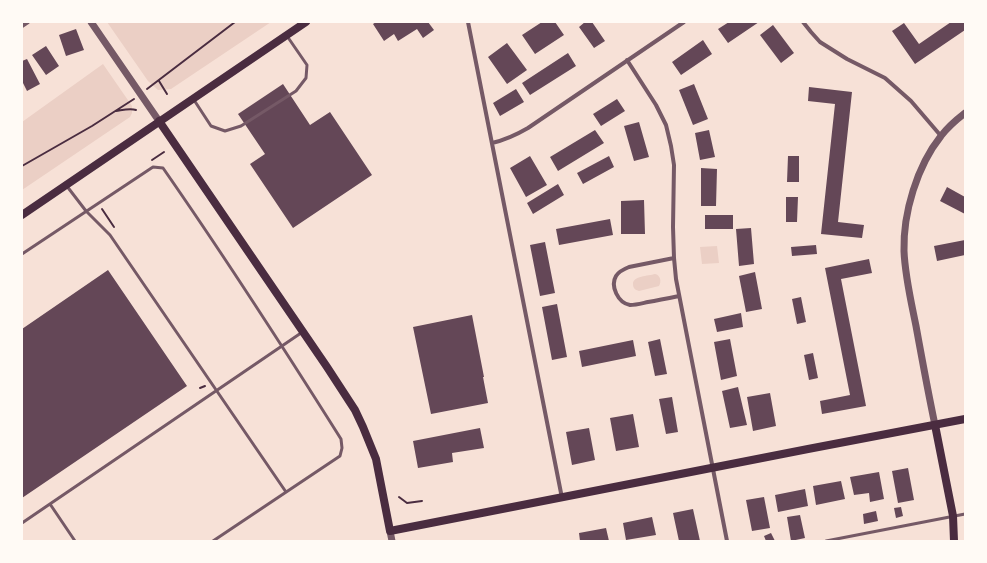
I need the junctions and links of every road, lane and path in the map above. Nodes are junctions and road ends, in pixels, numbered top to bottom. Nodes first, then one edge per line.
1 (28, 22) edge
2 (92, 22) edge
3 (235, 22) edge
4 (306, 22) edge
5 (468, 22) edge
6 (684, 22) edge
7 (803, 22) edge
8 (22, 26) edge
9 (286, 35) junction
10 (627, 60) junction
11 (158, 81) junction
12 (141, 94) junction
13 (167, 94) dead end
14 (193, 98) junction
15 (136, 110) dead end
16 (114, 112) junction
17 (965, 113) edge
18 (159, 121) junction
19 (941, 136) junction
20 (492, 143) junction
21 (22, 166) edge
22 (66, 186) junction
23 (86, 211) junction
24 (22, 215) edge
25 (22, 254) edge
26 (674, 258) junction
27 (679, 296) junction
28 (303, 332) junction
29 (282, 346) junction
30 (217, 391) junction
31 (965, 419) edge
32 (935, 425) junction
33 (713, 468) junction
34 (286, 492) junction
35 (399, 497) dead end
36 (562, 498) junction
37 (422, 501) dead end
38 (50, 504) junction
39 (965, 514) edge
40 (953, 516) junction
41 (22, 523) edge
42 (390, 531) junction
43 (75, 541) edge
44 (212, 541) edge
45 (392, 541) edge
46 (727, 541) edge
47 (826, 541) edge
48 (954, 541) edge

1 - 8 street
2 - 12 street
3 - 11 path
4 - 9 main road
5 - 20 street
6 - 10 street
7 - 19 street
9 - 14 main road
9 - 14 lane
10 - 20 street
10 - 26 street
11 - 12 path
11 - 13 path
12 - 16 path
12 - 18 street
14 - 18 main road
15 - 16 path
16 - 21 path
17 - 19 street
18 - 22 main road
18 - 28 main road
19 - 32 street
20 - 36 street
22 - 23 lane
22 - 24 main road
23 - 25 lane
23 - 29 lane
23 - 30 lane
26 - 27 street
26 - 27 street
27 - 33 street
28 - 29 lane
28 - 42 main road
29 - 30 lane
29 - 34 lane
30 - 34 lane
30 - 38 lane
31 - 32 main road
32 - 33 main road
32 - 40 main road
33 - 36 main road
33 - 46 street
34 - 44 lane
35 - 37 path
36 - 42 main road
38 - 41 lane
38 - 43 lane
39 - 40 lane
40 - 47 lane
40 - 48 main road
42 - 45 street

